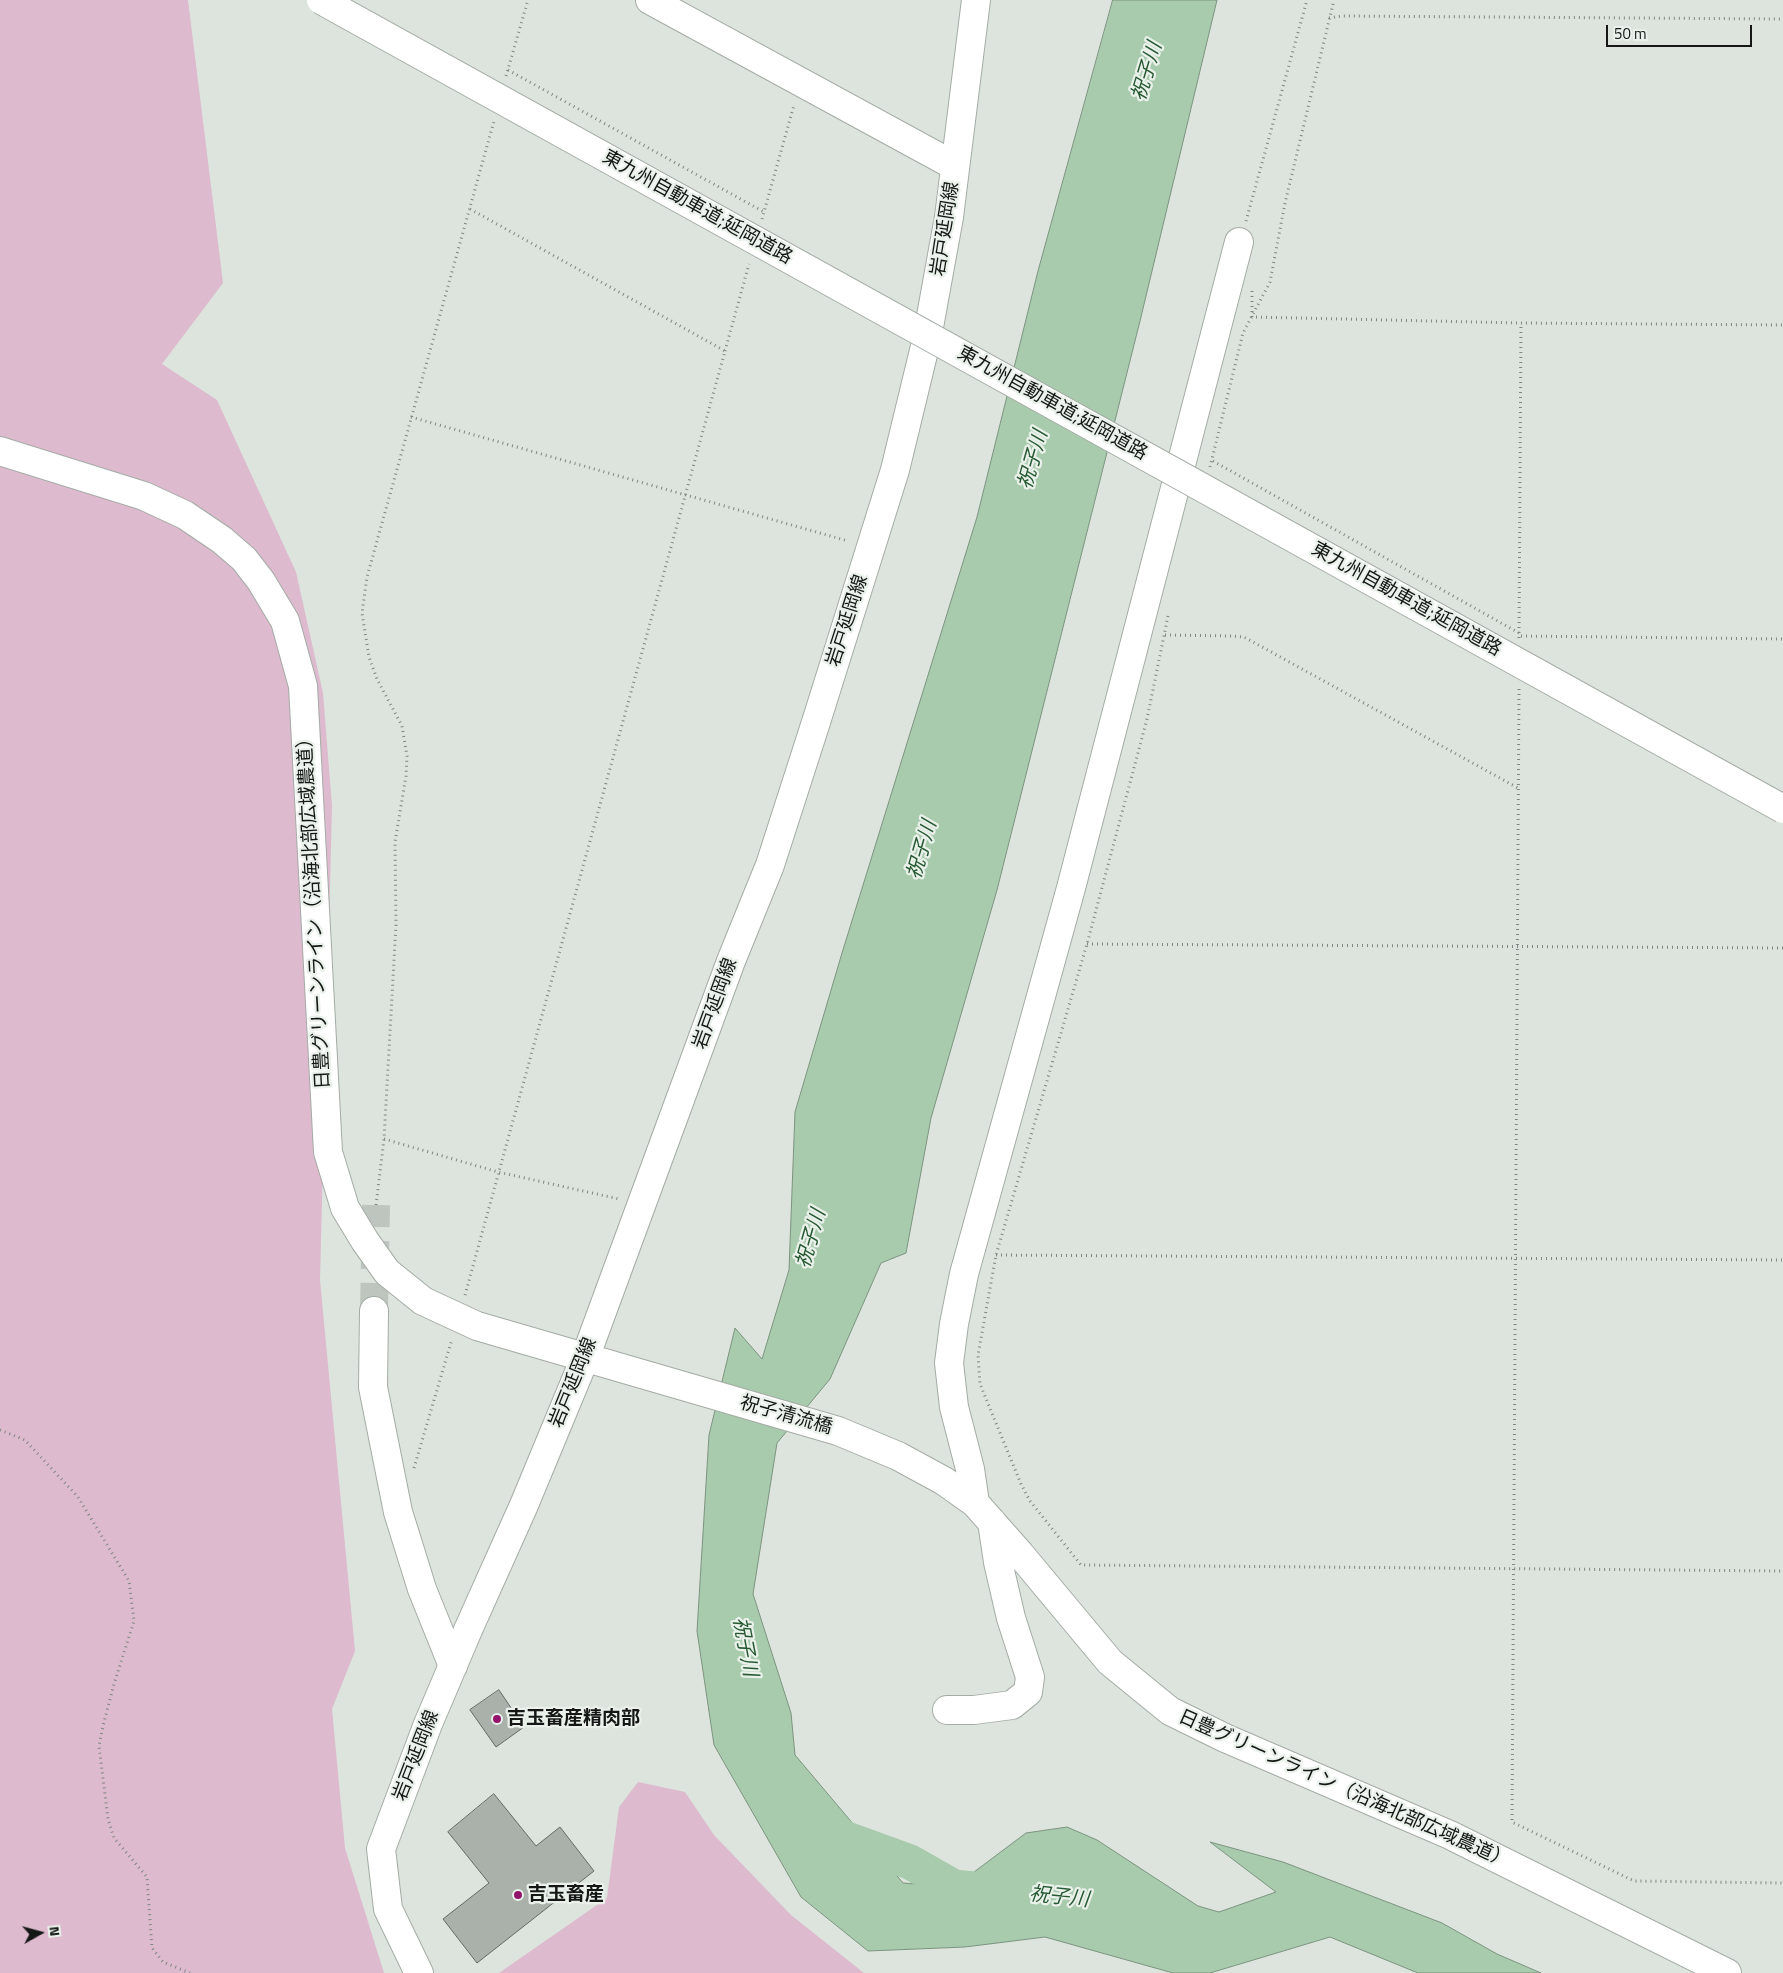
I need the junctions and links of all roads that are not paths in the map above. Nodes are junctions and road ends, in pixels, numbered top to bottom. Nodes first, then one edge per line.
1 (320, 0) edge
2 (650, 0) edge
3 (976, 0) edge
4 (955, 166) junction
5 (1239, 242) road end
6 (0, 451) edge
7 (1783, 809) edge
8 (374, 1311) tunnel mouth
9 (585, 1358) junction
10 (622, 1368) joint
11 (944, 1481) joint
12 (984, 1512) junction
13 (453, 1666) junction
14 (947, 1710) dead end
15 (419, 1973) edge
16 (1727, 1973) edge

1 - 7 main road, 東九州自動車道;延岡道路, bridge
2 - 4 main road
3 - 4 main road, 岩戸延岡線
4 - 9 main road, 岩戸延岡線
5 - 12 main road
6 - 9 main road, 日豊グリーンライン（沿海北部広域農道）
8 - 13 main road
9 - 10 main road, 日豊グリーンライン（沿海北部広域農道）
9 - 13 main road, 岩戸延岡線
10 - 11 main road, 祝子清流橋
11 - 12 main road, 日豊グリーンライン（沿海北部広域農道）
12 - 14 main road
12 - 16 main road, 日豊グリーンライン（沿海北部広域農道）
13 - 15 main road, 岩戸延岡線

